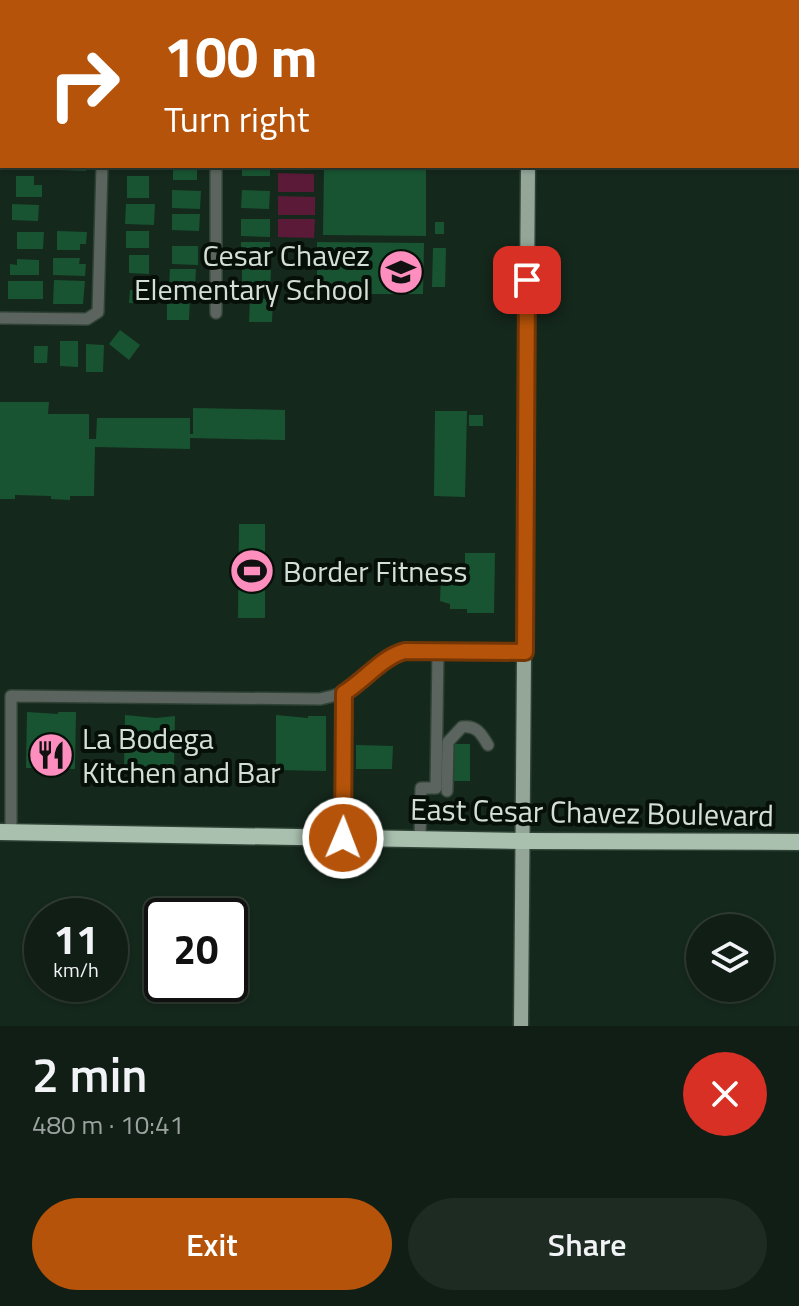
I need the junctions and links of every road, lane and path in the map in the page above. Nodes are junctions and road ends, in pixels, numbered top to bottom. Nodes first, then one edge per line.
1 (102, 168) edge
2 (216, 168) edge
3 (528, 168) edge
4 (216, 313) dead end
5 (0, 318) edge
6 (438, 651) junction
7 (525, 652) junction
8 (344, 693) junction
9 (488, 745) dead end
10 (447, 791) dead end
11 (6, 832) edge
12 (343, 838) junction
13 (420, 839) junction
14 (524, 841) junction
15 (799, 842) edge
16 (521, 1026) edge

1 - 5 street
2 - 4 street
3 - 7 main road
6 - 7 street
6 - 8 street
6 - 13 street
7 - 14 main road
8 - 11 street
8 - 12 street
9 - 10 street
11 - 12 highway, East Cesar Chavez Boulevard
12 - 13 highway, East Cesar Chavez Boulevard
13 - 14 highway, East Cesar Chavez Boulevard
14 - 15 highway, East Cesar Chavez Boulevard
14 - 16 main road

